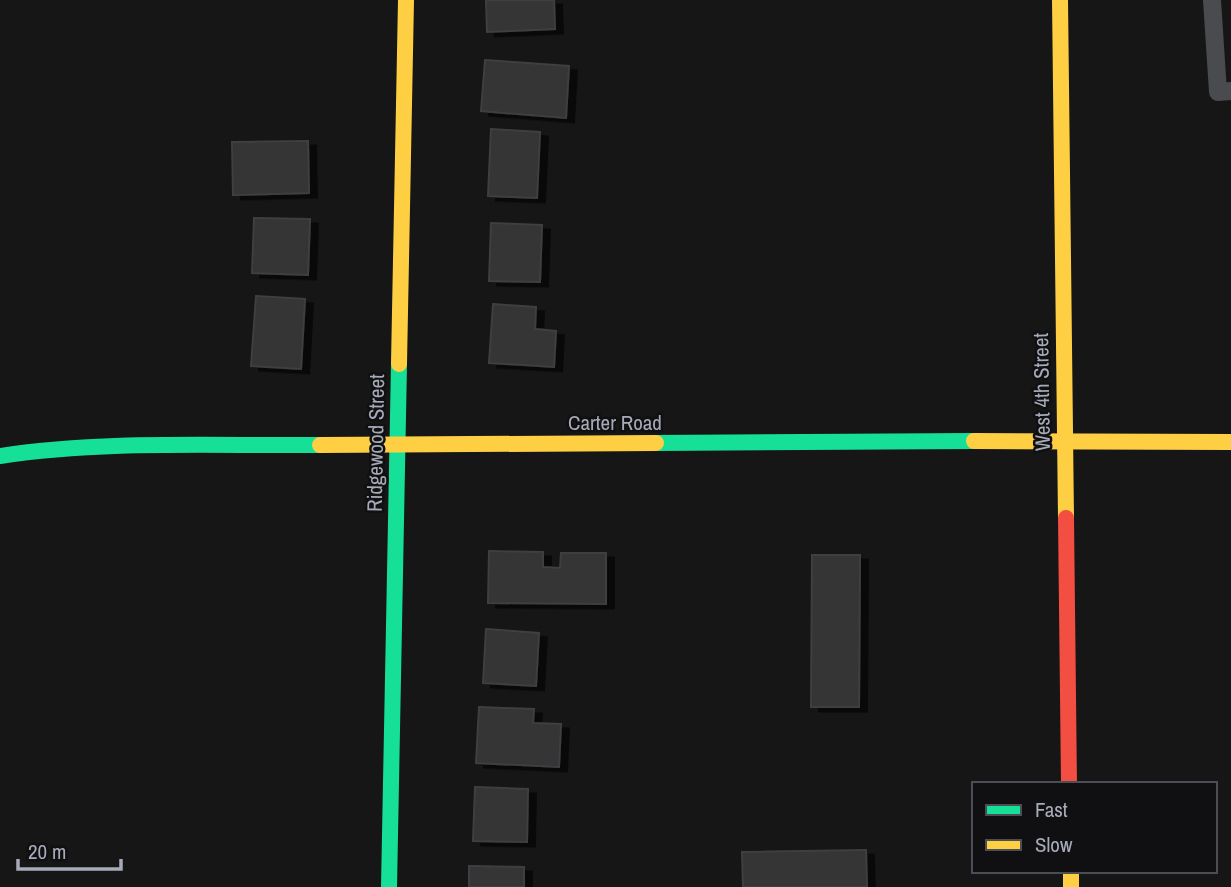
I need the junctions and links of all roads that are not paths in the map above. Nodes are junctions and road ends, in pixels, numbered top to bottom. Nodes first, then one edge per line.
1 (406, 0) edge
2 (1060, 0) edge
3 (1212, 0) edge
4 (1231, 91) edge
5 (1064, 440) junction
6 (1231, 442) edge
7 (397, 445) junction
8 (0, 456) edge
9 (1069, 782) edge
10 (389, 887) edge

1 - 7 main road, Ridgewood Street
2 - 5 main road, West 4th Street
3 - 4 lane
5 - 6 main road, Carter Road
5 - 7 main road, Carter Road
5 - 9 main road, West 4th Street
7 - 8 main road, Carter Road
7 - 10 main road, Ridgewood Street

